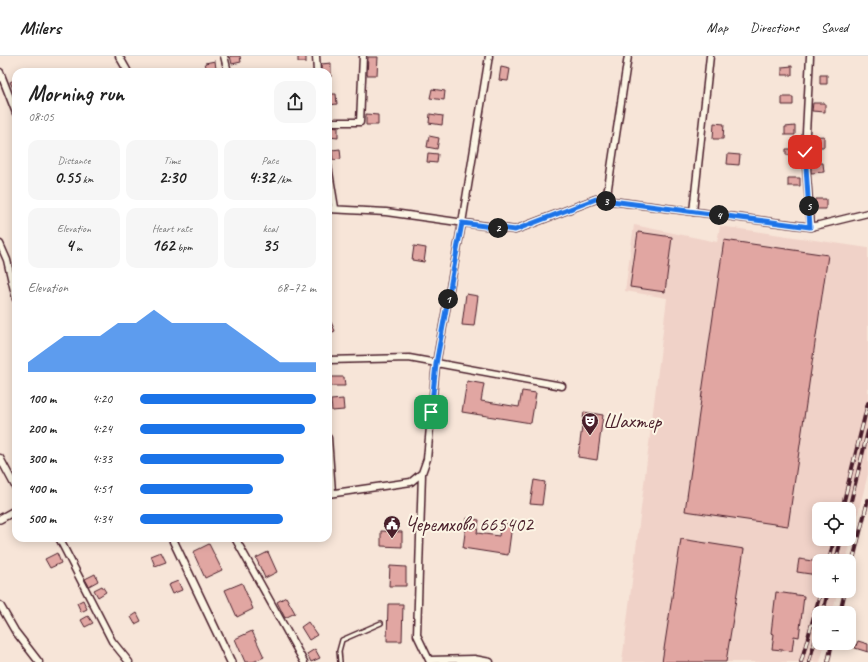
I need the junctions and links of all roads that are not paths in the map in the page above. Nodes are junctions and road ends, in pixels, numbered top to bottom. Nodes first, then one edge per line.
1 (120, 56) edge
2 (224, 56) edge
3 (316, 56) edge
4 (363, 56) edge
5 (489, 56) edge
6 (628, 56) edge
7 (710, 56) edge
8 (810, 56) edge
9 (126, 68) edge
10 (227, 68) edge
11 (317, 68) edge
12 (0, 72) edge
13 (12, 103) edge
14 (332, 122) edge
15 (606, 200) junction
16 (332, 209) edge
17 (692, 212) junction
18 (868, 213) edge
19 (462, 223) junction
20 (810, 227) junction
21 (0, 244) edge
22 (12, 282) edge
23 (332, 360) edge
24 (436, 364) junction
25 (562, 386) dead end
26 (0, 458) edge
27 (422, 473) junction
28 (12, 480) edge
29 (332, 493) edge
30 (12, 512) edge
31 (0, 519) edge
32 (61, 542) edge
33 (174, 542) edge
34 (237, 542) edge
35 (0, 605) edge
36 (381, 622) dead end
37 (430, 661) edge
38 (39, 662) edge
39 (129, 662) edge
40 (231, 662) edge
41 (304, 662) edge
42 (340, 662) edge
43 (490, 662) edge

1 - 9 street
2 - 10 street
3 - 11 street
4 - 14 street
5 - 19 street
6 - 15 street
7 - 17 street
8 - 20 street
12 - 13 street
15 - 17 street
15 - 19 street
16 - 19 street
17 - 20 street
18 - 20 street
19 - 24 street
21 - 22 street
23 - 24 street
24 - 25 street
24 - 27 street
26 - 28 street
27 - 29 street
27 - 37 street
30 - 31 street
32 - 39 street
33 - 40 street
34 - 41 street
35 - 38 street
36 - 42 lane
37 - 43 street

